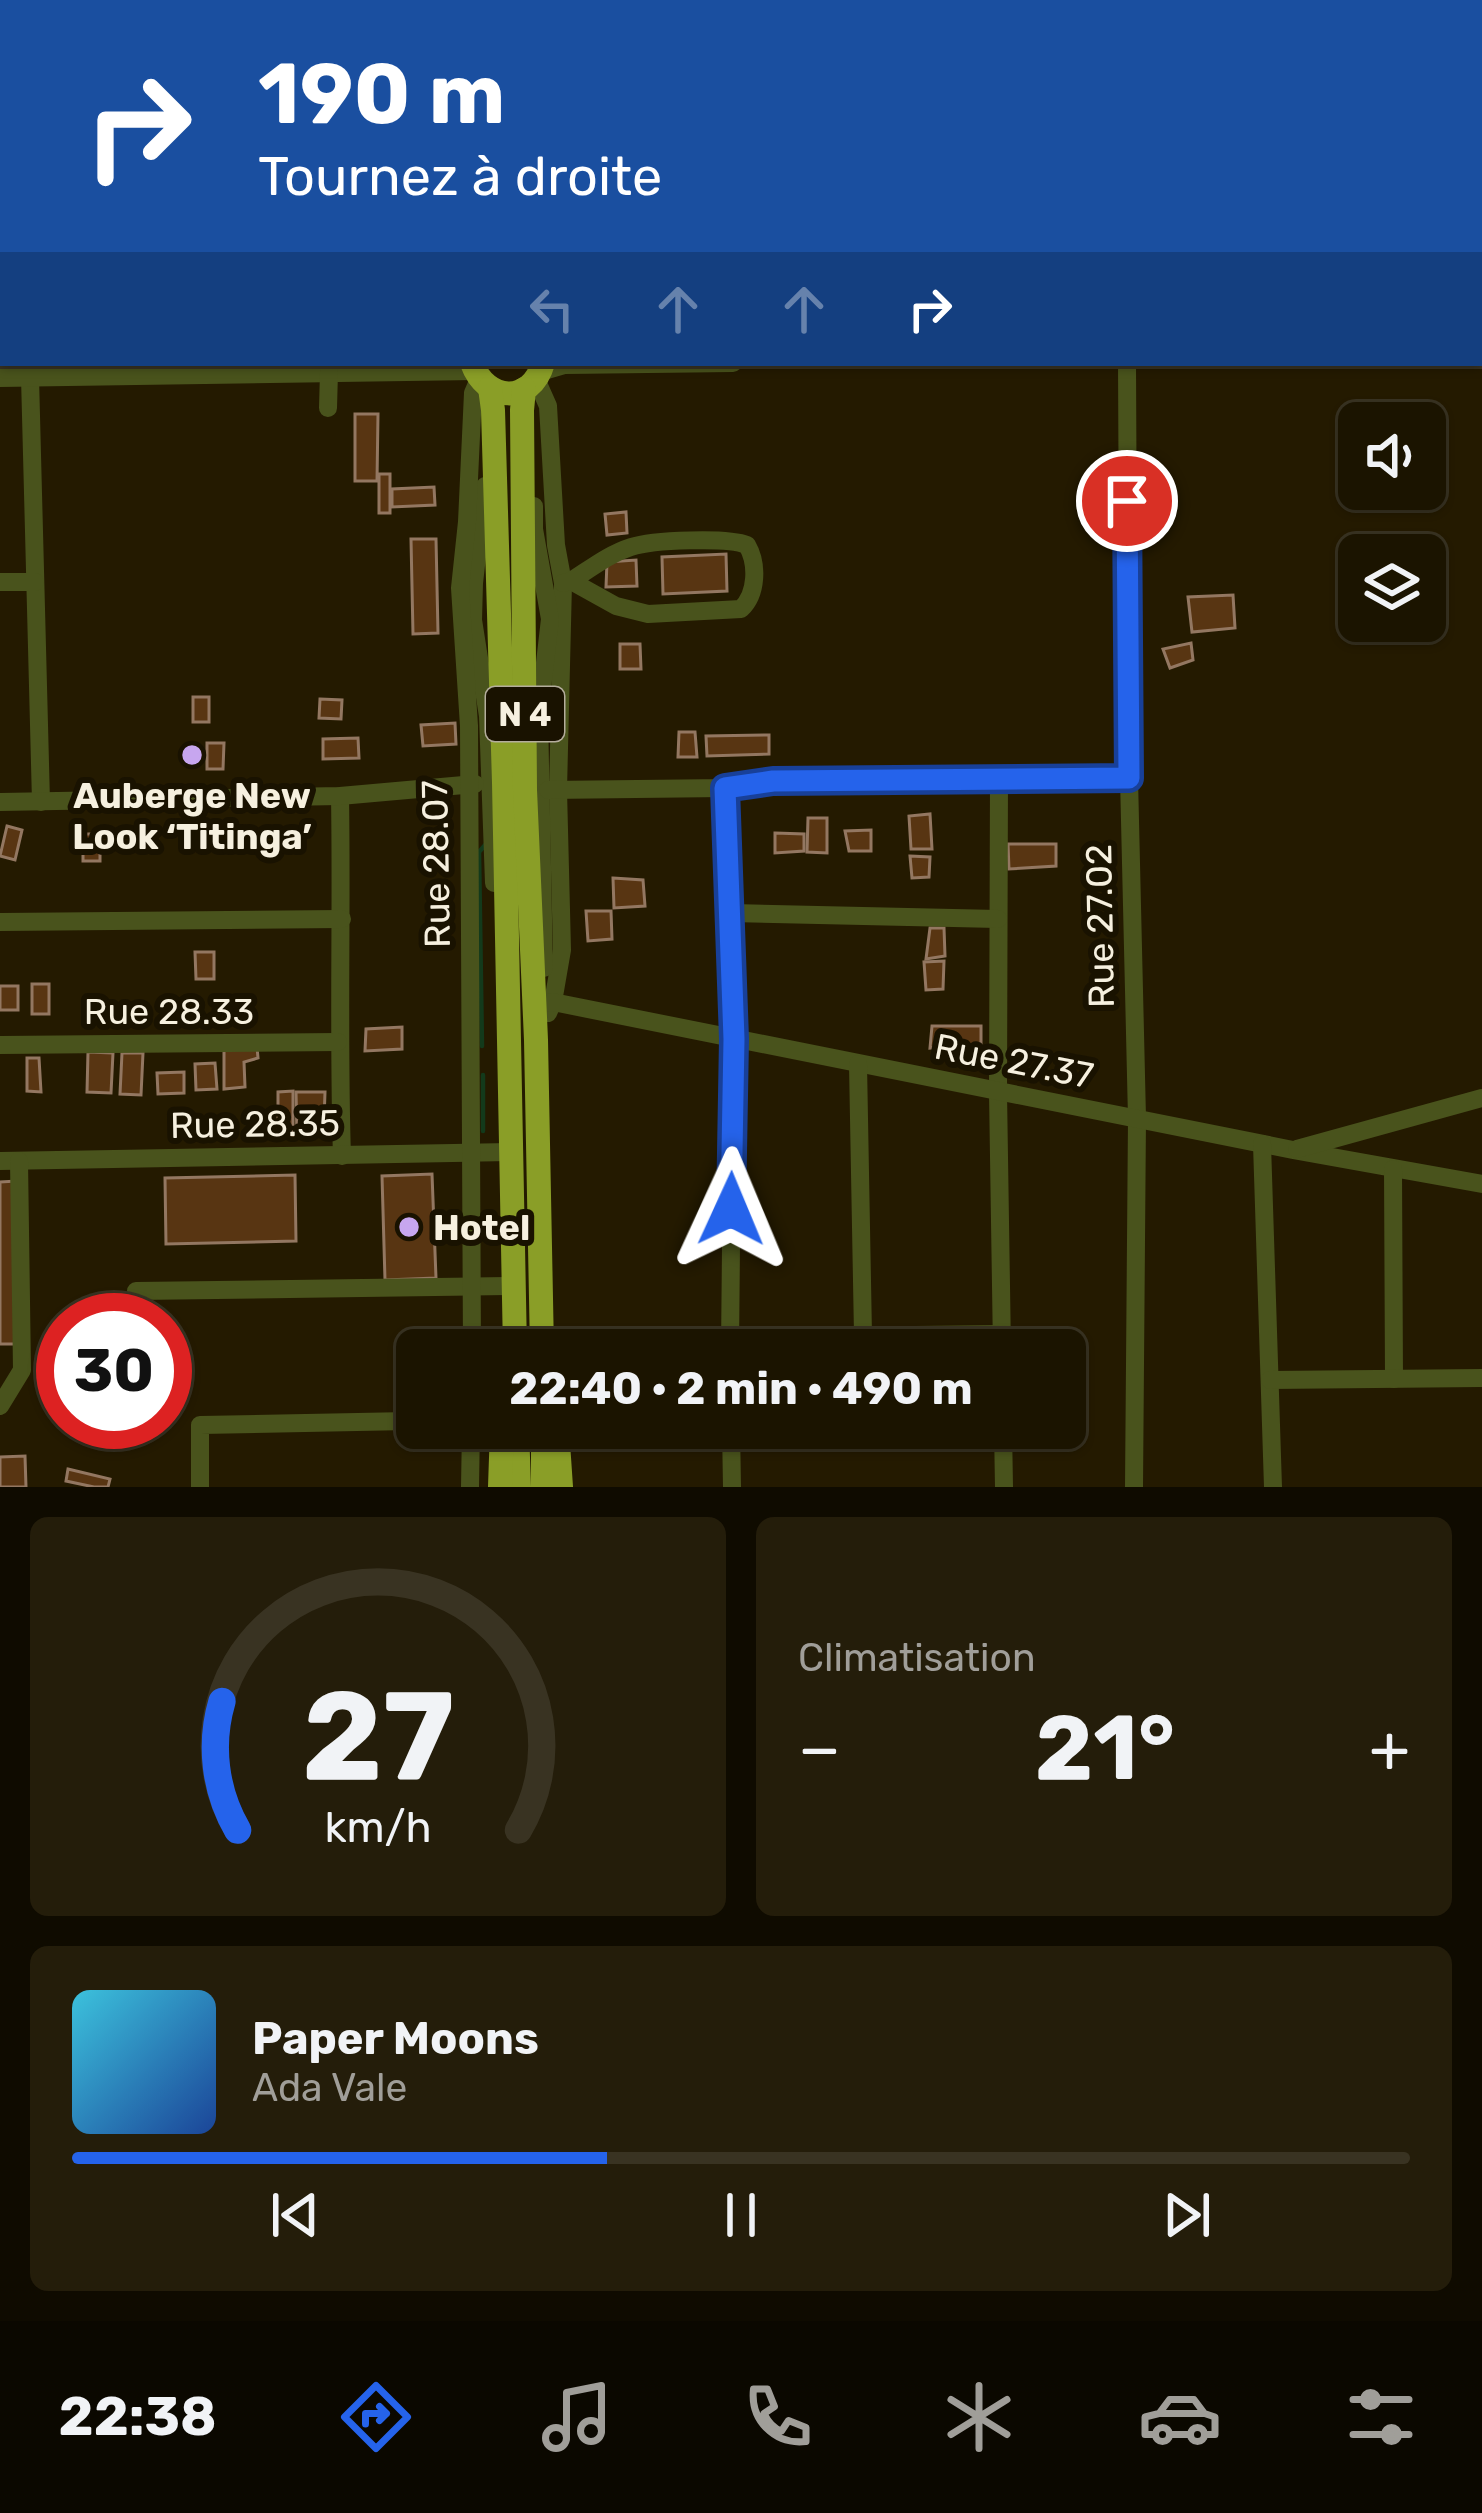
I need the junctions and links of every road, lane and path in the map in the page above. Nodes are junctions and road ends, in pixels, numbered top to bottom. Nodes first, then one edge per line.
1 (1126, 366) edge
2 (329, 372) junction
3 (30, 377) junction
4 (480, 377) edge
5 (0, 378) edge
6 (535, 378) edge
7 (328, 408) dead end
8 (35, 581) junction
9 (0, 582) edge
10 (567, 582) junction
11 (1129, 778) junction
12 (999, 779) junction
13 (468, 784) junction
14 (524, 787) junction
15 (725, 788) junction
16 (340, 796) junction
17 (0, 802) edge
18 (41, 802) junction
19 (731, 913) junction
20 (342, 919) junction
21 (998, 920) junction
22 (0, 922) edge
23 (544, 1002) junction
24 (734, 1039) junction
25 (338, 1042) junction
26 (0, 1045) edge
27 (858, 1064) junction
28 (998, 1092) junction
29 (1482, 1097) edge
30 (1137, 1118) junction
31 (1262, 1144) junction
32 (1293, 1150) junction
33 (511, 1152) junction
34 (472, 1154) junction
35 (342, 1156) junction
36 (9, 1161) edge
37 (1393, 1169) junction
38 (1482, 1184) edge
39 (539, 1196) junction
40 (514, 1226) junction
41 (508, 1286) junction
42 (472, 1288) junction
43 (136, 1291) dead end
44 (472, 1329) edge
45 (506, 1329) edge
46 (515, 1329) edge
47 (542, 1329) edge
48 (551, 1329) edge
49 (730, 1329) edge
50 (863, 1329) edge
51 (1002, 1329) edge
52 (1482, 1378) edge
53 (1270, 1379) junction
54 (1394, 1379) junction
55 (0, 1406) edge
56 (396, 1420) edge
57 (471, 1449) edge
58 (501, 1449) edge
59 (518, 1449) edge
60 (543, 1449) edge
61 (558, 1449) edge
62 (731, 1449) edge
63 (1004, 1449) edge
64 (200, 1487) edge
65 (470, 1487) edge
66 (500, 1487) edge
67 (519, 1487) edge
68 (543, 1487) edge
69 (561, 1487) edge
70 (732, 1487) edge
71 (1004, 1487) edge
72 (1134, 1487) edge
73 (1273, 1487) edge

1 - 11 street, Rue 27.02
2 - 3 street
2 - 4 street
2 - 7 street
3 - 5 street
3 - 8 street
4 - 6 highway
4 - 13 street, Rue 28.07
4 - 14 highway, N 4
6 - 10 street
6 - 14 highway, N 4
8 - 9 street
8 - 18 street
10 - 10 street
10 - 14 street
11 - 12 street
11 - 30 street, Rue 27.02
12 - 15 street
12 - 21 street
13 - 14 street
13 - 16 street
13 - 34 street, Rue 28.07
14 - 15 street
14 - 23 highway, N 4
14 - 33 highway, N 4
15 - 19 street
16 - 18 street
16 - 20 street
17 - 18 street
19 - 21 street
19 - 24 street
20 - 22 street
20 - 25 street
21 - 28 street
23 - 24 street, Rue 27.37
23 - 39 highway, N 4
24 - 27 street, Rue 27.37
24 - 49 street
25 - 26 street, Rue 28.33
25 - 35 street
27 - 28 street, Rue 27.37
27 - 50 street
28 - 30 street, Rue 27.37
28 - 51 street
29 - 32 street
30 - 31 street, Rue 27.37
30 - 72 street, Rue 27.02
31 - 32 street, Rue 27.37
31 - 53 street
32 - 37 street, Rue 27.37
33 - 34 street, Rue 28.35
33 - 40 highway, N 4
34 - 35 street, Rue 28.35
34 - 42 street, Rue 28.07
35 - 36 street, Rue 28.35
36 - 55 street
37 - 38 street, Rue 27.37
37 - 54 street
39 - 47 highway, N 4
39 - 48 highway
40 - 41 highway
40 - 46 highway, N 4
41 - 42 street
41 - 45 highway
42 - 43 street
42 - 44 street, Rue 28.07
52 - 54 street
53 - 54 street
53 - 73 street
56 - 64 street
57 - 65 street
58 - 66 highway
59 - 67 highway
60 - 68 highway
61 - 69 highway
62 - 70 street
63 - 71 street

